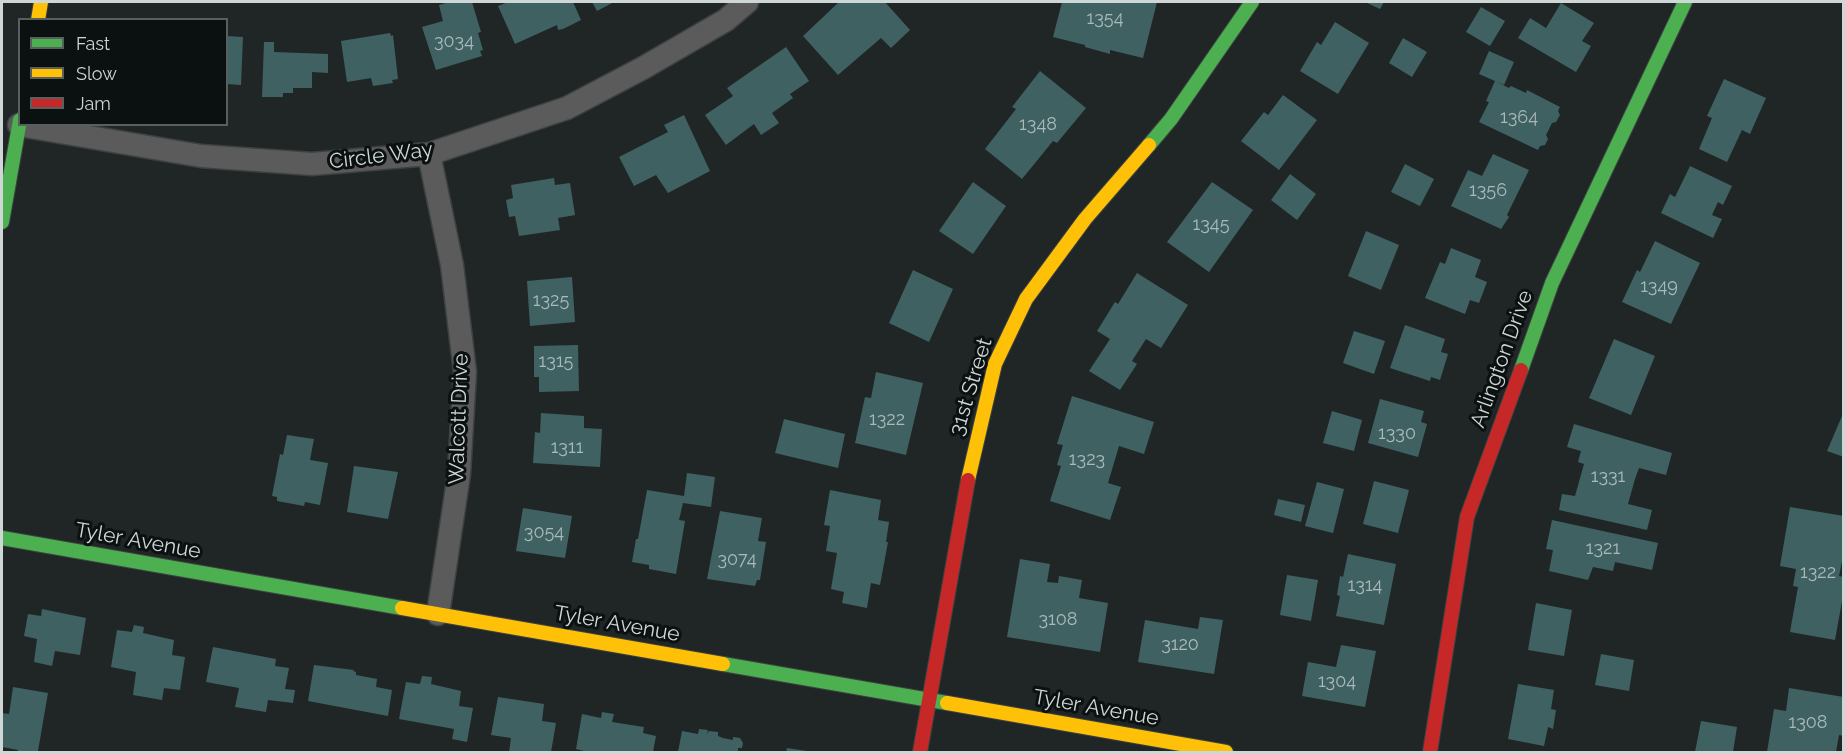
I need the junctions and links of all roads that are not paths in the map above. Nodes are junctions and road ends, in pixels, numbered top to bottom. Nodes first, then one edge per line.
1 (41, 2) edge
2 (747, 2) edge
3 (1252, 2) edge
4 (1685, 2) edge
5 (38, 18) edge
6 (18, 126) edge
7 (36, 126) edge
8 (429, 154) junction
9 (2, 222) edge
10 (2, 538) edge
11 (438, 614) junction
12 (930, 700) junction
13 (920, 753) edge
14 (1226, 753) edge
15 (1430, 753) edge

1 - 5 street
2 - 8 street, Circle Way
3 - 12 street, 31st Street
4 - 15 street, Arlington Drive
6 - 9 street
7 - 8 street, Circle Way
8 - 11 street, Walcott Drive
10 - 11 street, Tyler Avenue
11 - 12 street, Tyler Avenue
12 - 13 street, 31st Street
12 - 14 street, Tyler Avenue

